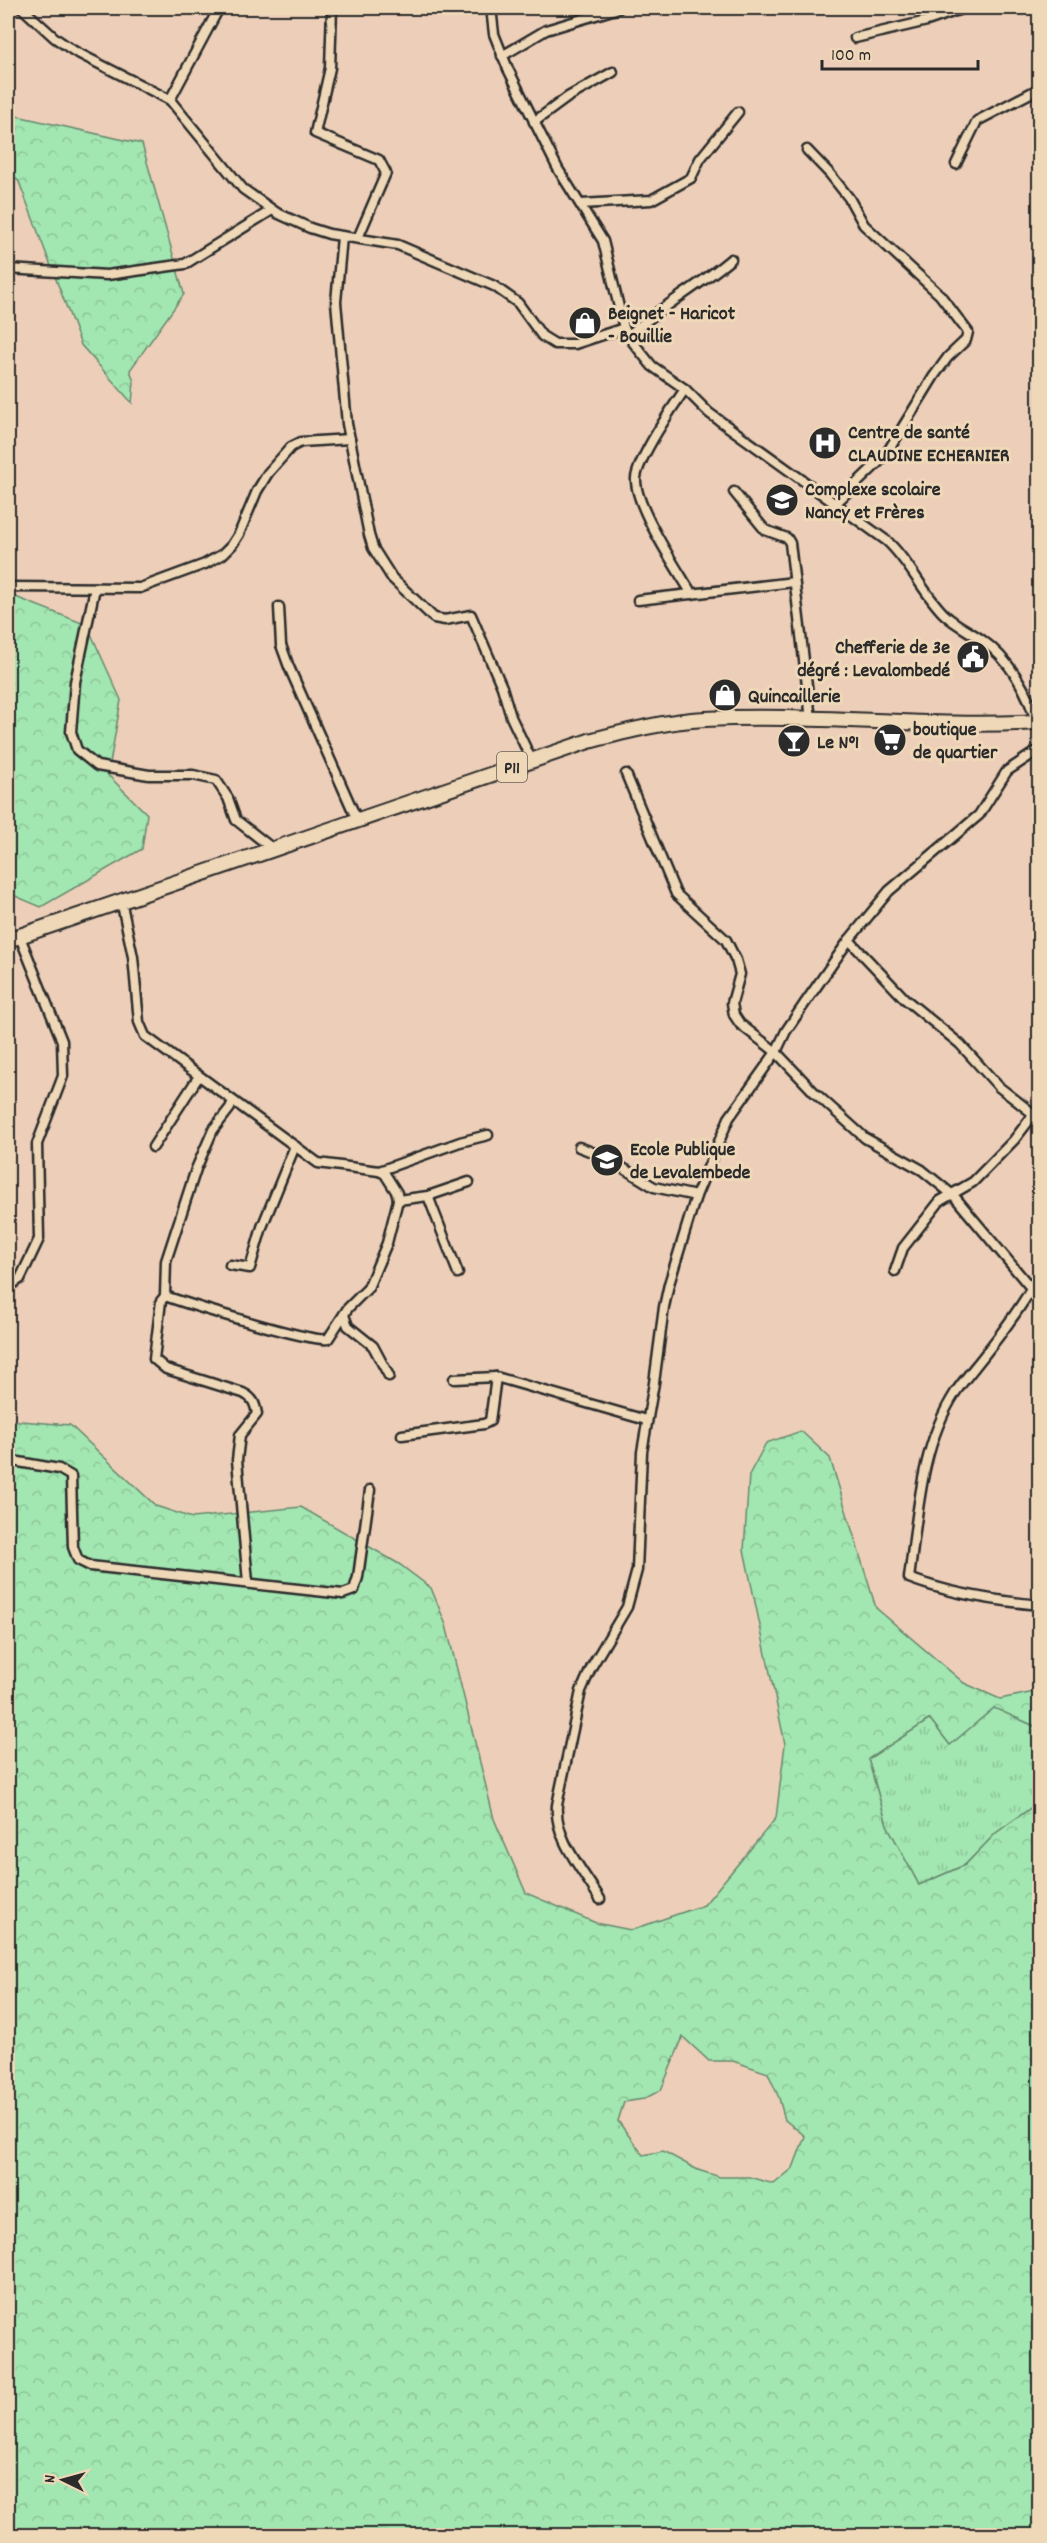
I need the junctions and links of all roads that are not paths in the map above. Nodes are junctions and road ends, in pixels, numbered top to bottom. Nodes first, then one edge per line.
1 (22, 8) edge
2 (219, 8) edge
3 (332, 8) edge
4 (491, 8) edge
5 (619, 8) edge
6 (964, 8) edge
7 (855, 38) dead end
8 (502, 56) junction
9 (612, 72) dead end
10 (1040, 87) edge
11 (170, 100) junction
12 (738, 112) dead end
13 (534, 122) junction
14 (807, 150) dead end
15 (956, 164) dead end
16 (581, 204) junction
17 (272, 210) junction
18 (342, 237) junction
19 (358, 238) junction
20 (731, 259) dead end
21 (8, 269) edge
22 (626, 332) junction
23 (685, 389) junction
24 (350, 439) junction
25 (734, 492) dead end
26 (836, 503) junction
27 (794, 582) junction
28 (8, 587) edge
29 (95, 588) junction
30 (692, 594) junction
31 (638, 600) dead end
32 (279, 607) dead end
33 (811, 719) junction
34 (1038, 723) edge
35 (1040, 749) edge
36 (532, 761) junction
37 (626, 774) dead end
38 (357, 820) junction
39 (273, 849) junction
40 (121, 900) junction
41 (14, 939) edge
42 (849, 940) junction
43 (776, 1052) junction
44 (199, 1076) junction
45 (233, 1101) junction
46 (1037, 1116) edge
47 (488, 1135) dead end
48 (295, 1146) junction
49 (153, 1147) dead end
50 (579, 1147) dead end
51 (379, 1171) junction
52 (469, 1182) dead end
53 (951, 1194) junction
54 (428, 1196) junction
55 (696, 1196) junction
56 (398, 1200) junction
57 (230, 1265) dead end
58 (895, 1271) dead end
59 (458, 1273) dead end
60 (1040, 1274) edge
61 (8, 1287) edge
62 (1032, 1288) junction
63 (165, 1296) junction
64 (344, 1315) junction
65 (390, 1376) dead end
66 (495, 1377) junction
67 (454, 1379) dead end
68 (646, 1420) junction
69 (402, 1435) dead end
70 (13, 1461) dead end
71 (370, 1491) dead end
72 (248, 1582) junction
73 (1040, 1605) edge
74 (600, 1899) dead end

1 - 11 street
2 - 11 street
3 - 19 street
4 - 8 street
5 - 8 street
6 - 7 street
8 - 13 street
9 - 13 street
10 - 15 street
11 - 17 street
12 - 16 street
13 - 16 street
14 - 26 street
16 - 22 street
17 - 18 street
17 - 21 street
18 - 19 street
18 - 24 street
19 - 22 street
20 - 22 street
22 - 23 street
23 - 26 street
23 - 30 street
24 - 29 street
24 - 36 street
25 - 27 street
26 - 34 street
27 - 30 street
27 - 33 street
28 - 29 street
29 - 39 street
30 - 31 street
32 - 38 street
33 - 34 main road, P11
33 - 36 main road, P11
35 - 42 street
36 - 38 main road, P11
37 - 43 street
38 - 39 main road, P11
39 - 40 main road, P11
40 - 41 main road, P11
40 - 44 street
41 - 61 street
42 - 43 street
42 - 46 street
43 - 53 street
43 - 55 street
44 - 45 street
44 - 49 street
45 - 48 street
45 - 63 street
46 - 53 street
47 - 51 street
48 - 51 street
48 - 57 street
50 - 55 street
51 - 56 street
52 - 54 street
53 - 58 street
53 - 62 street
54 - 56 street
54 - 59 street
55 - 68 street
56 - 64 street
60 - 62 street
62 - 73 street
63 - 64 street
63 - 72 street
64 - 65 street
66 - 67 street
66 - 68 street
66 - 69 street
68 - 74 street
70 - 72 street
71 - 72 street

